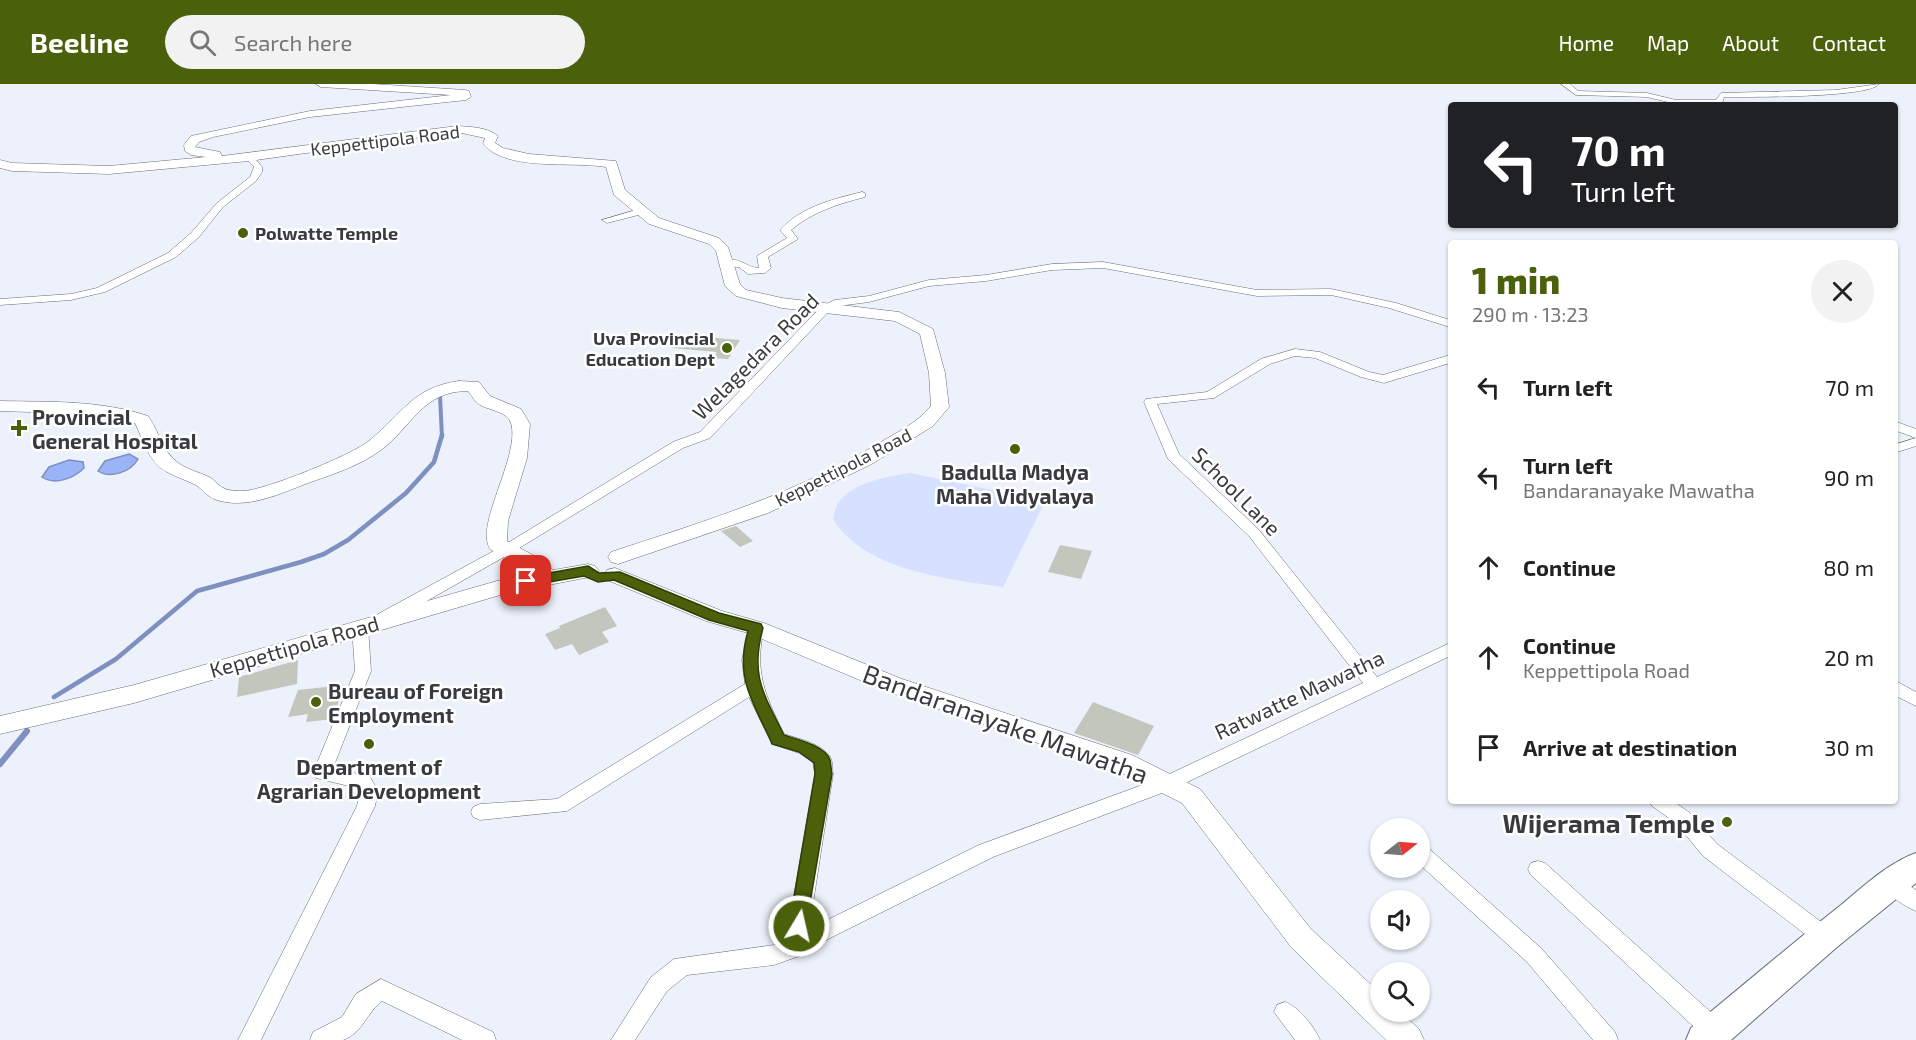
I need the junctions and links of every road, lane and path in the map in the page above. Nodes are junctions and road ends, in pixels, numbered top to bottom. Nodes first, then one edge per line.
1 (321, 84) edge
2 (1565, 84) edge
3 (1875, 84) edge
4 (249, 157) junction
5 (0, 164) edge
6 (862, 195) dead end
7 (643, 211) junction
8 (608, 220) dead end
9 (727, 263) junction
10 (0, 302) edge
11 (826, 308) junction
12 (1448, 323) edge
13 (1448, 360) edge
14 (1436, 364) junction
15 (1448, 368) edge
16 (0, 406) edge
17 (1898, 427) edge
18 (1916, 434) edge
19 (1916, 442) edge
20 (1898, 448) edge
21 (506, 550) junction
22 (617, 566) junction
23 (540, 570) junction
24 (369, 624) junction
25 (756, 628) junction
26 (1448, 650) edge
27 (1373, 684) junction
28 (753, 687) junction
29 (1898, 689) edge
30 (1916, 700) edge
31 (0, 725) edge
32 (1168, 783) junction
33 (1663, 804) edge
34 (480, 812) dead end
35 (1430, 862) edge
36 (1538, 869) dead end
37 (1908, 884) edge
38 (1825, 937) junction
39 (795, 948) junction
40 (1285, 1012) dead end
41 (1710, 1036) edge
42 (249, 1040) edge
43 (321, 1040) edge
44 (485, 1040) edge
45 (622, 1040) edge
46 (1309, 1040) edge
47 (1408, 1040) edge
48 (1607, 1040) edge

1 - 4 main road
2 - 3 street
4 - 5 main road, Keppettipola Road
4 - 7 main road, Keppettipola Road
4 - 10 street
6 - 9 street
7 - 8 street
7 - 9 main road, Keppettipola Road
9 - 11 main road, Keppettipola Road
11 - 12 street, Welagedara Road
11 - 21 street, Welagedara Road
11 - 22 main road, Keppettipola Road
13 - 14 street, School Lane
14 - 15 street
14 - 27 street, School Lane
16 - 21 main road
17 - 18 street
19 - 20 street
21 - 23 main road
21 - 24 street, Welagedara Road
22 - 23 main road, Keppettipola Road
22 - 25 main road, Bandaranayake Mawatha
23 - 24 main road, Keppettipola Road
24 - 31 main road, Keppettipola Road
24 - 42 street
25 - 28 street
25 - 32 main road, Bandaranayake Mawatha
26 - 27 street, Ratwatte Mawatha
27 - 32 street, Ratwatte Mawatha
28 - 34 street
28 - 39 street
29 - 30 street
32 - 39 street, Ratwatte Mawatha
32 - 47 main road, Bandaranayake Mawatha
33 - 38 street
35 - 48 street
36 - 41 street
37 - 38 main road
38 - 41 main road
39 - 45 street, Ratwatte Mawatha
40 - 46 street
43 - 44 street

